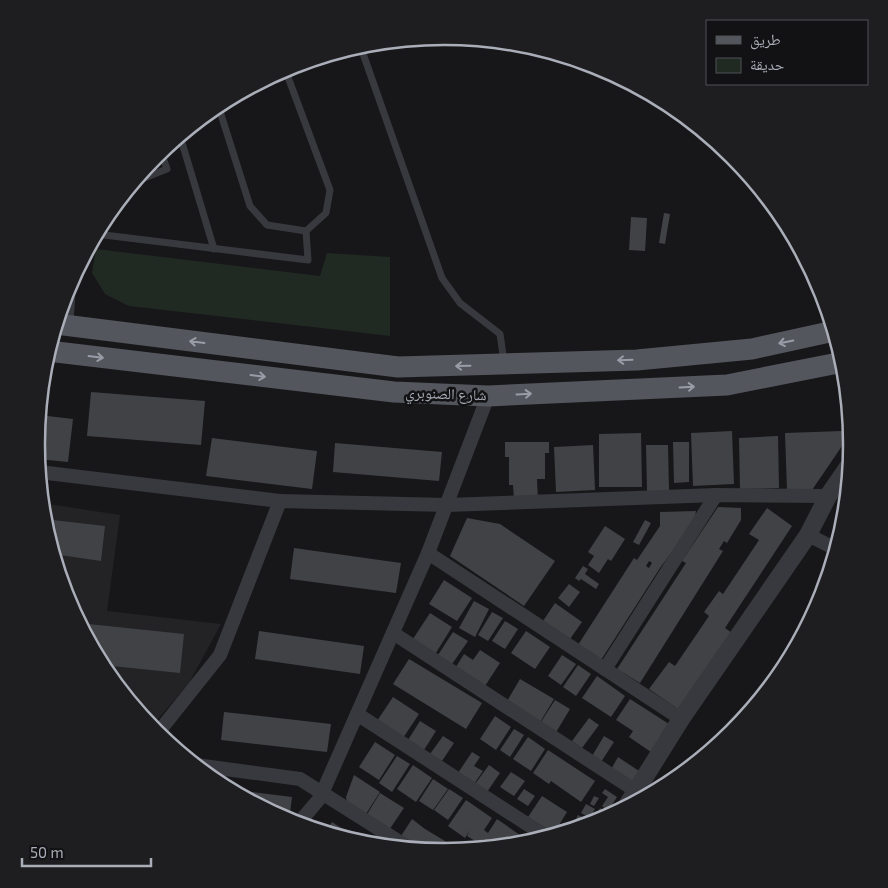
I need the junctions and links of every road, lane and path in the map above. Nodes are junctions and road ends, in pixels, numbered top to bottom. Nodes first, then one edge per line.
1 (363, 54) edge
2 (288, 77) edge
3 (221, 113) edge
4 (182, 143) edge
5 (164, 160) edge
6 (148, 176) edge
7 (306, 231) junction
8 (104, 235) edge
9 (214, 249) junction
10 (63, 325) edge
11 (827, 333) edge
12 (56, 353) edge
13 (504, 365) junction
14 (835, 365) edge
15 (488, 396) junction
16 (46, 473) edge
17 (842, 476) edge
18 (716, 495) junction
19 (828, 496) junction
20 (280, 502) junction
21 (447, 505) junction
22 (808, 534) junction
23 (829, 545) edge
24 (428, 553) junction
25 (393, 633) junction
26 (605, 669) junction
27 (357, 714) junction
28 (681, 719) junction
29 (163, 727) edge
30 (211, 768) edge
31 (636, 791) junction
32 (322, 793) junction
33 (634, 795) edge
34 (303, 817) edge
35 (538, 831) edge
36 (397, 840) edge

1 - 13 lane
2 - 7 lane
3 - 7 lane
4 - 9 lane
5 - 6 lane
7 - 9 lane
8 - 9 lane
13 -> 10 main road, شارع الصنوبري
11 -> 13 main road, شارع الصنوبري
12 -> 15 main road, شارع الصنوبري
15 -> 14 main road, شارع الصنوبري
15 - 21 street
16 - 20 street
17 - 19 street
18 - 19 street
18 - 21 street
18 - 26 street
19 - 22 street
20 - 21 street
20 - 29 street
21 - 24 street
22 - 23 street
22 - 28 street
24 - 25 street
24 - 26 street
25 - 27 street
25 - 31 street
26 - 28 street
27 - 32 street
27 - 35 street
28 - 31 street
30 - 32 street
31 - 33 street
32 - 34 street
32 - 36 street

